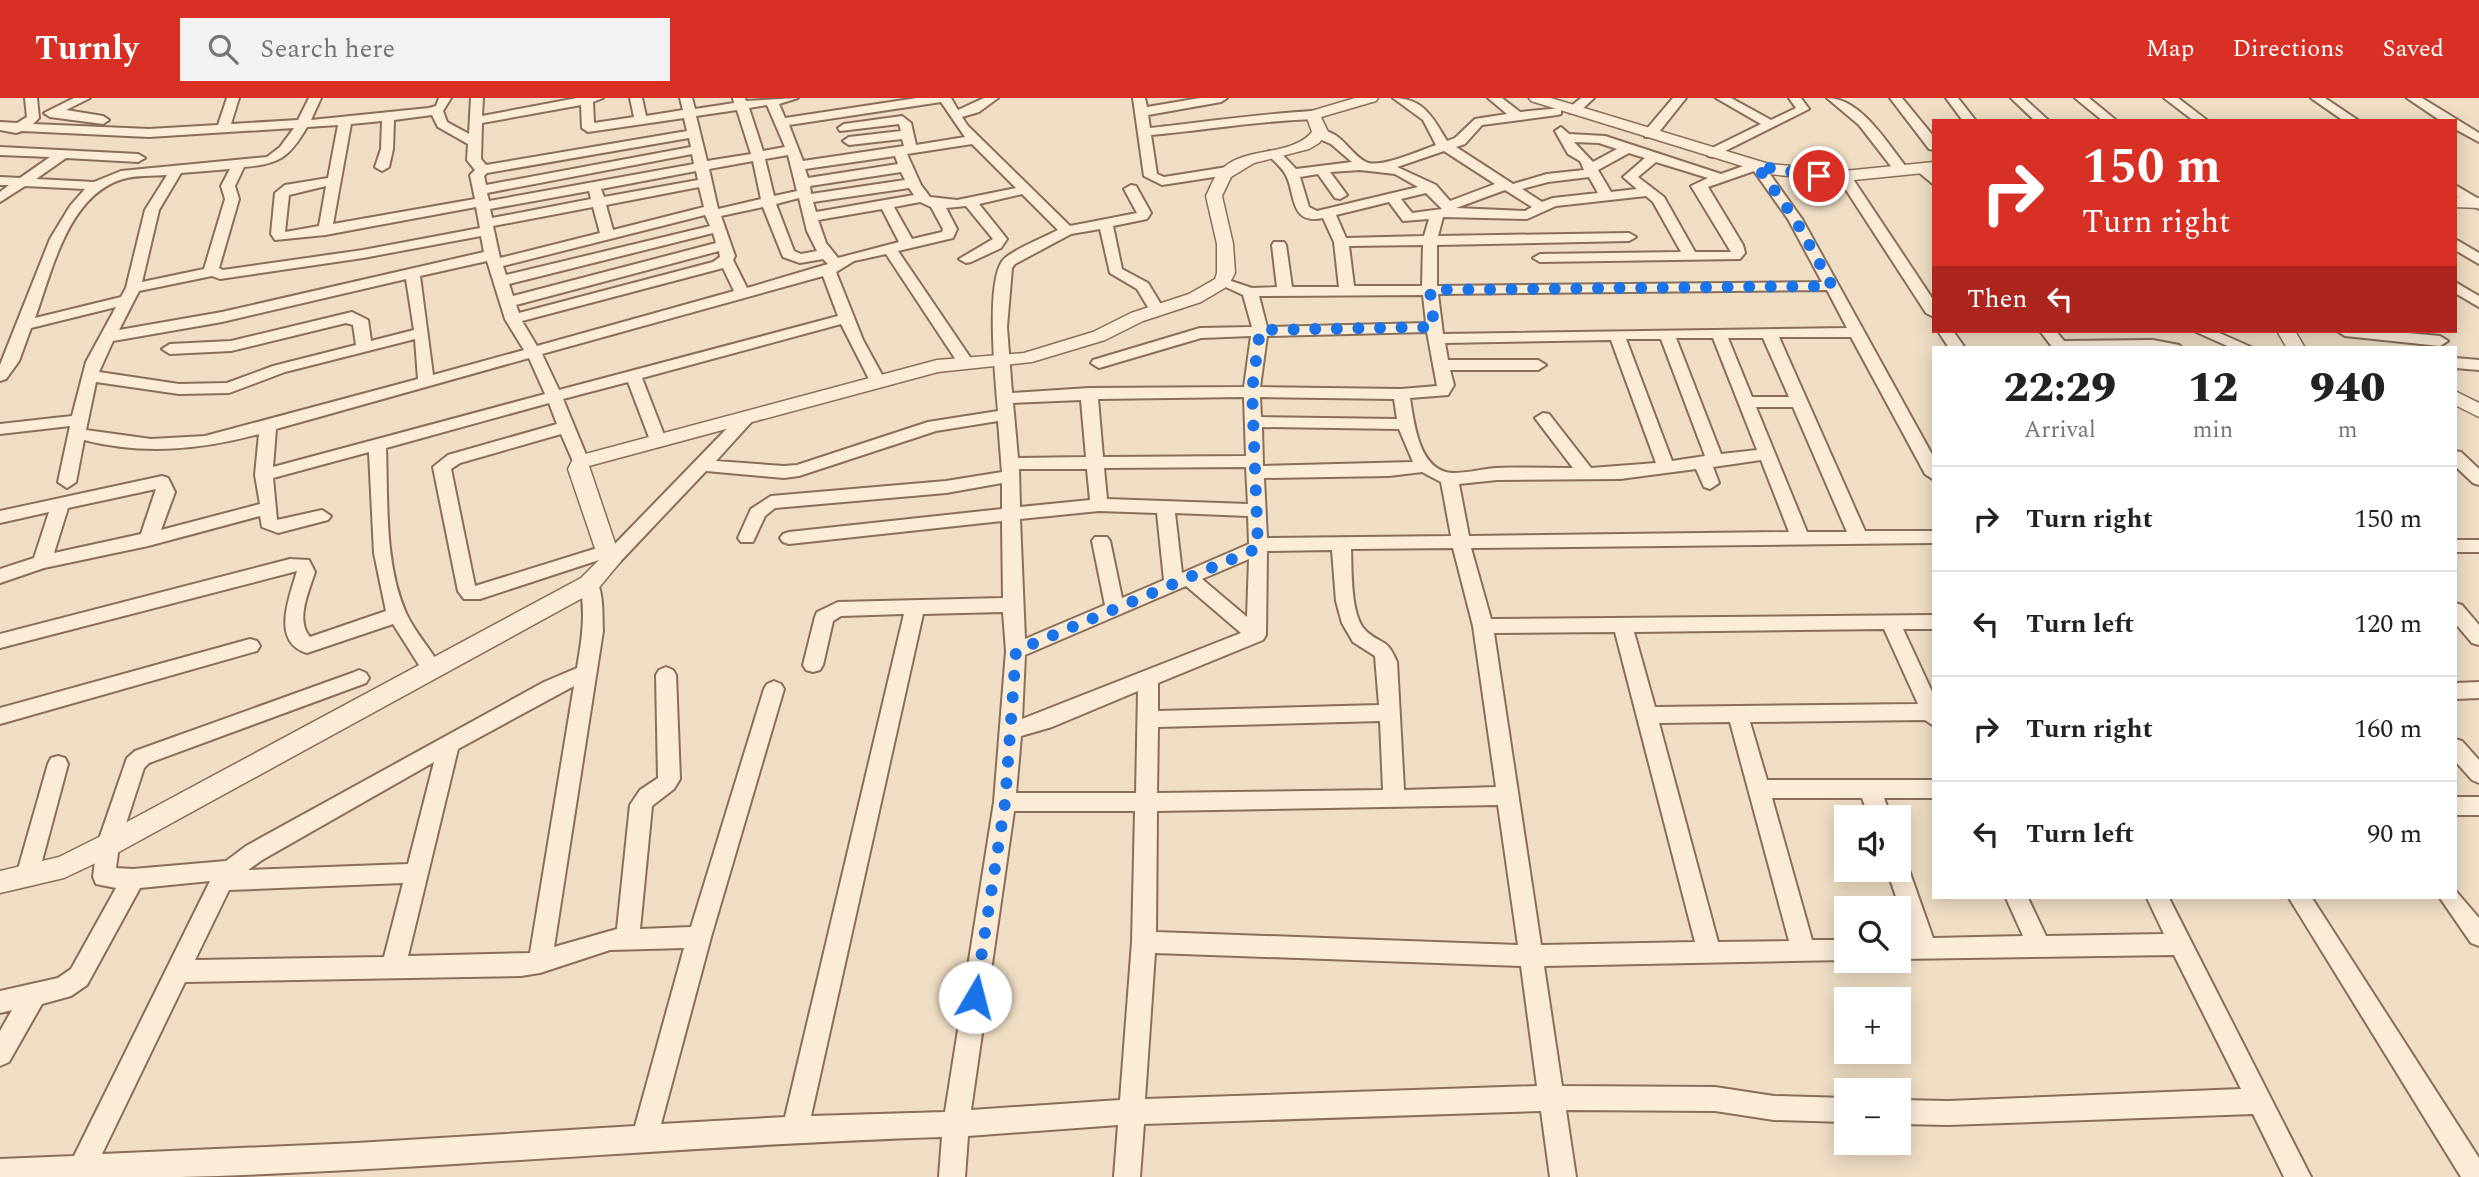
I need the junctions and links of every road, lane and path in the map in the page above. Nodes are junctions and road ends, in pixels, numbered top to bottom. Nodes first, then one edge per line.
1 (31, 98) edge
2 (84, 98) edge
3 (315, 98) edge
4 (444, 98) edge
5 (477, 98) edge
6 (515, 98) edge
7 (636, 98) edge
8 (793, 98) edge
9 (943, 98) edge
10 (992, 98) edge
11 (1139, 98) edge
12 (1221, 98) edge
13 (1371, 98) edge
14 (1399, 98) edge
15 (1494, 98) edge
16 (1536, 98) edge
17 (1588, 98) edge
18 (1679, 98) edge
19 (1722, 98) edge
20 (1794, 98) edge
21 (1833, 98) edge
22 (1896, 98) edge
23 (1952, 98) edge
24 (2017, 98) edge
25 (2081, 98) edge
26 (2170, 98) edge
27 (2317, 98) edge
28 (2413, 98) edge
29 (233, 99) edge
30 (594, 99) edge
31 (740, 101) edge
32 (771, 101) junction
33 (1346, 101) edge
34 (1282, 104) dead end
35 (688, 105) edge
36 (1564, 109) junction
37 (437, 111) junction
38 (54, 112) junction
39 (1142, 112) junction
40 (839, 114) junction
41 (508, 115) junction
42 (954, 116) junction
43 (1517, 116) junction
44 (388, 117) junction
45 (33, 118) junction
46 (1968, 119) edge
47 (2041, 119) edge
48 (2108, 119) edge
49 (2199, 119) edge
50 (2350, 119) edge
51 (2447, 119) edge
52 (641, 120) junction
53 (345, 121) junction
54 (474, 121) junction
55 (1309, 121) junction
56 (782, 122) junction
57 (118, 123) dead end
58 (304, 123) junction
59 (1770, 124) junction
60 (2457, 125) edge
61 (0, 126) edge
62 (18, 127) junction
63 (844, 128) junction
64 (223, 129) junction
65 (92, 132) junction
66 (1146, 132) junction
67 (695, 133) junction
68 (908, 134) junction
69 (1650, 134) junction
70 (1565, 138) junction
71 (2479, 138) edge
72 (0, 139) edge
73 (974, 140) junction
74 (849, 141) junction
75 (474, 142) junction
76 (1932, 143) edge
77 (1445, 146) junction
78 (1628, 148) junction
79 (699, 149) junction
80 (792, 150) junction
81 (905, 150) junction
82 (0, 151) edge
83 (1274, 153) junction
84 (1713, 153) junction
85 (61, 155) junction
86 (758, 156) junction
87 (856, 157) junction
88 (1654, 157) junction
89 (138, 158) dead end
90 (239, 164) junction
91 (1361, 164) junction
92 (703, 165) junction
93 (798, 166) junction
94 (1757, 166) junction
95 (382, 167) dead end
96 (907, 167) junction
97 (1383, 167) junction
98 (1928, 168) edge
99 (176, 170) junction
100 (483, 170) junction
101 (590, 170) junction
102 (1322, 170) junction
103 (1592, 171) junction
104 (1902, 171) junction
105 (1227, 172) junction
106 (1292, 174) junction
107 (1844, 176) junction
108 (1717, 177) dead end
109 (0, 181) edge
110 (334, 181) junction
111 (706, 182) junction
112 (22, 183) junction
113 (915, 183) junction
114 (594, 185) junction
115 (96, 186) junction
116 (1509, 187) junction
117 (1431, 188) junction
118 (1131, 189) dead end
119 (1023, 190) junction
120 (2457, 190) edge
121 (805, 192) junction
122 (1650, 192) junction
123 (1340, 195) dead end
124 (1392, 197) junction
125 (0, 198) edge
126 (922, 198) junction
127 (1608, 198) junction
128 (481, 199) junction
129 (768, 201) junction
130 (969, 201) junction
131 (599, 202) junction
132 (2457, 202) edge
133 (887, 204) junction
134 (2478, 204) edge
135 (936, 205) junction
136 (1542, 208) junction
137 (712, 211) junction
138 (1448, 211) junction
139 (1328, 212) junction
140 (812, 217) junction
141 (1106, 224) junction
142 (486, 227) junction
143 (718, 228) junction
144 (325, 231) junction
145 (1068, 231) junction
146 (607, 235) junction
147 (1532, 237) junction
148 (438, 240) junction
149 (1431, 241) junction
150 (1341, 242) junction
151 (2457, 244) edge
152 (908, 245) junction
153 (1279, 245) dead end
154 (890, 249) junction
155 (725, 253) junction
156 (1638, 257) junction
157 (1691, 257) junction
158 (494, 259) junction
159 (966, 259) dead end
160 (2479, 260) edge
161 (829, 262) junction
162 (439, 267) junction
163 (213, 272) junction
164 (412, 273) junction
165 (1544, 273) junction
166 (1748, 273) junction
167 (501, 281) junction
168 (1222, 282) junction
169 (1832, 286) junction
170 (2457, 287) edge
171 (1348, 290) junction
172 (1430, 290) junction
173 (1285, 291) junction
174 (1250, 292) junction
175 (130, 294) junction
176 (743, 294) junction
177 (509, 302) junction
178 (2479, 303) edge
179 (1932, 310) edge
180 (1157, 311) junction
181 (846, 318) junction
182 (513, 319) junction
183 (205, 320) junction
184 (25, 325) junction
185 (311, 328) junction
186 (1260, 330) junction
187 (1857, 332) junction
188 (422, 333) junction
189 (1435, 333) junction
190 (1769, 333) junction
191 (2207, 333) edge
192 (2366, 333) edge
193 (1667, 334) junction
194 (1719, 334) junction
195 (1617, 335) junction
196 (108, 337) junction
197 (2439, 340) edge
198 (2106, 346) edge
199 (2160, 346) edge
200 (2240, 346) edge
201 (201, 347) junction
202 (170, 349) dead end
203 (364, 349) junction
204 (533, 352) junction
205 (317, 361) junction
206 (1001, 362) junction
207 (966, 363) junction
208 (1099, 363) dead end
209 (2457, 363) edge
210 (1441, 365) junction
211 (1538, 365) dead end
212 (2479, 365) edge
213 (0, 376) edge
214 (90, 376) junction
215 (634, 377) junction
216 (426, 382) junction
217 (878, 382) junction
218 (1252, 390) junction
219 (1089, 393) junction
220 (1401, 394) junction
221 (553, 398) junction
222 (2457, 398) edge
223 (1746, 402) junction
224 (1800, 402) junction
225 (1005, 407) junction
226 (2479, 411) edge
227 (747, 418) junction
228 (1542, 418) dead end
229 (1253, 422) junction
230 (1406, 424) junction
231 (79, 426) junction
232 (268, 426) junction
233 (565, 427) junction
234 (0, 429) edge
235 (658, 440) junction
236 (377, 444) junction
237 (1767, 454) junction
238 (2457, 458) edge
239 (581, 462) junction
240 (1709, 462) junction
241 (1094, 463) junction
242 (702, 465) junction
243 (1255, 466) junction
244 (1425, 466) junction
245 (1666, 467) junction
246 (1010, 470) junction
247 (1932, 470) edge
248 (264, 475) junction
249 (1588, 475) junction
250 (1450, 479) junction
251 (2479, 479) edge
252 (67, 482) dead end
253 (1710, 483) dead end
254 (860, 493) junction
255 (61, 503) junction
256 (1099, 505) junction
257 (1165, 506) junction
258 (269, 508) junction
259 (1256, 510) junction
260 (1012, 512) junction
261 (322, 516) dead end
262 (0, 517) edge
263 (854, 530) junction
264 (747, 537) dead end
265 (1932, 537) edge
266 (789, 538) dead end
267 (1859, 538) junction
268 (1801, 539) junction
269 (148, 540) junction
270 (1101, 541) dead end
271 (1341, 543) junction
272 (1461, 543) junction
273 (1258, 548) junction
274 (609, 556) junction
275 (42, 562) junction
276 (0, 576) edge
277 (1181, 581) junction
278 (589, 584) junction
279 (1012, 605) junction
280 (915, 607) junction
281 (1115, 609) junction
282 (397, 615) junction
283 (2463, 616) edge
284 (1890, 622) junction
285 (1932, 622) edge
286 (1623, 625) junction
287 (1483, 626) junction
288 (1256, 635) junction
289 (2479, 638) edge
290 (0, 641) edge
291 (250, 646) dead end
292 (1016, 651) junction
293 (813, 665) dead end
294 (431, 668) junction
295 (586, 673) junction
296 (666, 675) dead end
297 (359, 678) dead end
298 (1149, 681) junction
299 (774, 689) dead end
300 (2479, 690) edge
301 (2457, 691) edge
302 (1388, 713) junction
303 (1738, 714) junction
304 (1645, 715) junction
305 (1932, 715) edge
306 (0, 716) edge
307 (1148, 719) junction
308 (1009, 731) junction
309 (449, 745) junction
310 (2457, 749) edge
311 (58, 764) dead end
312 (2479, 774) edge
313 (1760, 789) junction
314 (1870, 789) junction
315 (1932, 789) edge
316 (1506, 796) junction
317 (1394, 799) junction
318 (1145, 801) junction
319 (1005, 803) junction
320 (1876, 805) edge
321 (2457, 806) edge
322 (2479, 806) edge
323 (108, 845) junction
324 (415, 873) junction
325 (27, 876) junction
326 (227, 876) junction
327 (133, 879) junction
328 (0, 882) edge
329 (1902, 882) edge
330 (2017, 899) edge
331 (2159, 899) edge
332 (2301, 899) edge
333 (2452, 899) edge
334 (2478, 934) edge
335 (628, 937) junction
336 (699, 937) junction
337 (1144, 942) junction
338 (2183, 944) junction
339 (2039, 946) junction
340 (1925, 948) junction
341 (1911, 949) edge
342 (1834, 950) edge
343 (1803, 951) junction
344 (1709, 953) junction
345 (1529, 956) junction
346 (540, 962) junction
347 (393, 968) junction
348 (177, 971) junction
349 (34, 995) junction
350 (0, 1002) edge
351 (0, 1054) edge
352 (1551, 1098) junction
353 (2261, 1101) junction
354 (1834, 1110) edge
355 (1133, 1112) junction
356 (1911, 1112) edge
357 (956, 1124) junction
358 (795, 1129) junction
359 (645, 1138) junction
360 (82, 1167) junction
361 (0, 1172) edge
362 (2476, 1174) edge
363 (952, 1177) edge
364 (1127, 1177) edge
365 (1563, 1177) edge
366 (2298, 1177) edge

1 - 45 street
2 - 38 street
3 - 58 street
4 - 37 street
5 - 54 street
6 - 41 street
7 - 52 street
8 - 32 street
9 - 40 street
9 - 42 street
10 - 42 street
11 - 39 street
12 - 39 street
13 - 33 street
14 - 77 street
15 - 43 street
16 - 36 street
17 - 36 street
18 - 69 street
19 - 59 street
20 - 59 street
21 - 104 street
22 - 76 street
23 - 46 street
24 - 47 street
25 - 48 street
26 - 49 street
27 - 50 street
28 - 51 street
29 - 64 street
30 - 41 street
30 - 52 street
31 - 32 street
31 - 35 street
31 - 86 street
32 - 56 street
33 - 55 street
34 - 55 street
35 - 52 street
35 - 67 street
36 - 43 street
36 - 69 street
36 - 70 street
37 - 44 street
37 - 75 street
38 - 45 street
38 - 57 street
39 - 66 street
40 - 56 street
40 - 63 street
41 - 54 street
42 - 73 street
43 - 77 street
44 - 53 street
44 - 95 street
45 - 62 street
53 - 58 street
53 - 110 street
54 - 75 street
55 - 66 street
55 - 83 street
55 - 91 street
56 - 80 street
58 - 64 street
58 - 90 street
59 - 84 street
60 - 71 street
61 - 62 street
62 - 65 street
62 - 72 street
63 - 68 street
63 - 74 street
64 - 65 street
65 - 85 street
66 - 105 street
67 - 79 street
67 - 100 street
68 - 74 street
68 - 81 street
69 - 84 street
70 - 78 street
70 - 103 street
73 - 81 street
73 - 119 street
74 - 87 street
75 - 100 street
77 - 97 street
77 - 116 street
78 - 88 street
78 - 103 street
79 - 92 street
79 - 101 street
80 - 86 street
80 - 93 street
81 - 87 street
81 - 96 street
82 - 85 street
83 - 105 street
83 - 106 street
84 - 94 street
85 - 89 street
85 - 112 street
86 - 92 street
86 - 129 street
87 - 93 street
88 - 108 street
88 - 122 street
90 - 99 street
90 - 163 street
91 - 97 street
91 - 102 street
92 - 111 street
92 - 114 street
93 - 121 street
94 - 107 street
94 - 166 street
94 - 169 street
96 - 113 street
96 - 121 street
97 - 117 street
98 - 104 street
99 - 115 street
99 - 175 street
100 - 128 street
101 - 114 street
101 - 128 street
102 - 106 street
102 - 123 street
103 - 116 street
103 - 127 street
104 - 107 street
105 - 168 street
106 - 139 street
107 - 179 street
109 - 112 street
110 - 144 street
110 - 144 street
111 - 131 street
111 - 137 street
112 - 115 street
112 - 125 street
113 - 121 street
113 - 126 street
114 - 128 street
114 - 131 street
115 - 184 street
116 - 136 street
116 - 138 street
117 - 124 street
117 - 138 street
118 - 141 street
119 - 130 street
119 - 145 street
120 - 134 street
121 - 129 street
121 - 140 street
122 - 127 street
122 - 157 street
124 - 138 street
124 - 139 street
126 - 133 street
126 - 135 street
127 - 136 street
128 - 142 street
128 - 144 street
129 - 137 street
129 - 161 street
130 - 135 street
130 - 159 street
131 - 142 street
131 - 146 street
132 - 134 street
133 - 140 street
133 - 152 street
135 - 152 street
136 - 138 street
137 - 143 street
137 - 146 street
138 - 149 street
139 - 150 street
140 - 161 street
141 - 145 street
141 - 180 street
142 - 148 street
142 - 158 street
143 - 155 street
143 - 167 street
145 - 206 street
146 - 158 street
147 - 149 street
147 - 156 street
147 - 165 street
148 - 162 street
148 - 163 street
149 - 150 street
149 - 172 street
150 - 171 street
151 - 160 street
152 - 154 street
153 - 173 street
154 - 161 street
154 - 207 street
155 - 176 street
155 - 177 street
155 - 182 street
156 - 157 street
156 - 165 street
157 - 166 street
158 - 162 street
158 - 167 street
161 - 176 street
161 - 181 street
162 - 164 street
163 - 175 street
164 - 183 street
164 - 188 street
165 - 166 street
165 - 172 street
166 - 169 street
167 - 177 street
168 - 174 street
168 - 180 street
169 - 187 street
170 - 178 street
171 - 172 street
171 - 173 street
172 - 189 street
173 - 174 street
174 - 186 street
175 - 184 street
175 - 196 street
176 - 204 street
177 - 182 street
180 - 206 street
181 - 215 street
181 - 217 street
182 - 204 street
183 - 196 street
183 - 201 street
184 - 213 street
185 - 201 street
185 - 203 street
185 - 205 street
186 - 189 street
186 - 208 street
186 - 218 street
187 - 190 street
187 - 247 street
188 - 203 street
188 - 216 street
189 - 195 street
189 - 210 street
190 - 194 street
190 - 224 street
191 - 200 street
192 - 197 street
193 - 194 street
193 - 195 street
193 - 240 street
194 - 223 street
195 - 245 street
196 - 214 street
198 - 199 street
201 - 202 street
203 - 205 street
204 - 216 street
204 - 221 street
205 - 214 street
206 - 207 street
206 - 225 street
207 - 217 street
209 - 212 street
210 - 211 street
210 - 220 street
214 - 231 street
215 - 221 street
215 - 235 street
216 - 232 street
217 - 227 street
218 - 219 street
218 - 220 street
218 - 229 street
219 - 225 street
219 - 241 street
220 - 230 street
221 - 233 street
221 - 236 street
222 - 226 street
223 - 224 street
223 - 237 street
224 - 267 street
225 - 242 street
225 - 246 street
227 - 235 street
227 - 242 street
228 - 249 street
229 - 230 street
229 - 243 street
230 - 244 street
231 - 232 street
231 - 234 street
231 - 252 street
232 - 248 street
233 - 239 street
233 - 274 street
235 - 239 street
236 - 248 street
236 - 282 street
237 - 240 street
237 - 268 street
238 - 251 street
239 - 274 street
240 - 245 street
240 - 253 street
241 - 243 street
241 - 246 street
241 - 256 street
242 - 274 street
243 - 244 street
243 - 259 street
244 - 250 street
245 - 249 street
246 - 254 street
246 - 260 street
248 - 258 street
249 - 250 street
250 - 272 street
254 - 263 street
254 - 264 street
255 - 262 street
255 - 269 street
255 - 275 street
256 - 257 street
256 - 260 street
257 - 259 street
257 - 277 street
258 - 261 street
258 - 269 street
259 - 273 street
260 - 263 street
260 - 279 street
263 - 266 street
265 - 267 street
267 - 268 street
268 - 272 street
269 - 275 street
270 - 281 street
271 - 272 street
271 - 273 street
271 - 302 street
272 - 287 street
273 - 277 street
273 - 288 street
274 - 278 street
275 - 276 street
277 - 281 street
277 - 288 street
278 - 294 street
278 - 295 street
279 - 280 street
279 - 292 street
280 - 293 street
280 - 358 street
281 - 292 street
282 - 290 street
282 - 294 street
283 - 289 street
284 - 285 street
284 - 286 street
284 - 305 street
286 - 287 street
286 - 304 street
287 - 316 street
288 - 298 street
291 - 306 street
292 - 308 street
294 - 323 street
295 - 309 street
295 - 346 street
296 - 335 street
297 - 323 street
298 - 307 street
298 - 308 street
299 - 336 street
300 - 301 street
302 - 307 street
302 - 317 street
303 - 304 street
303 - 305 street
303 - 313 street
304 - 344 street
307 - 318 street
308 - 319 street
309 - 324 street
309 - 326 street
310 - 312 street
311 - 325 street
313 - 314 street
313 - 343 street
314 - 315 street
314 - 320 street
316 - 317 street
316 - 345 street
317 - 318 street
318 - 319 street
318 - 337 street
319 - 357 street
321 - 322 street
323 - 325 street
323 - 327 street
324 - 326 street
324 - 347 street
325 - 328 street
326 - 327 street
326 - 348 street
327 - 349 street
329 - 340 street
330 - 339 street
331 - 338 street
332 - 362 street
333 - 334 street
335 - 336 street
335 - 346 street
336 - 359 street
337 - 345 street
337 - 355 street
338 - 339 street
338 - 353 street
339 - 340 street
340 - 341 street
342 - 343 street
343 - 344 street
344 - 345 street
345 - 352 street
346 - 347 street
347 - 348 street
348 - 360 street
349 - 350 street
349 - 351 street
352 - 354 street
352 - 355 street
352 - 365 street
353 - 356 street
353 - 366 street
355 - 357 street
355 - 364 street
357 - 358 street
357 - 363 street
358 - 359 street
359 - 360 street
360 - 361 street

